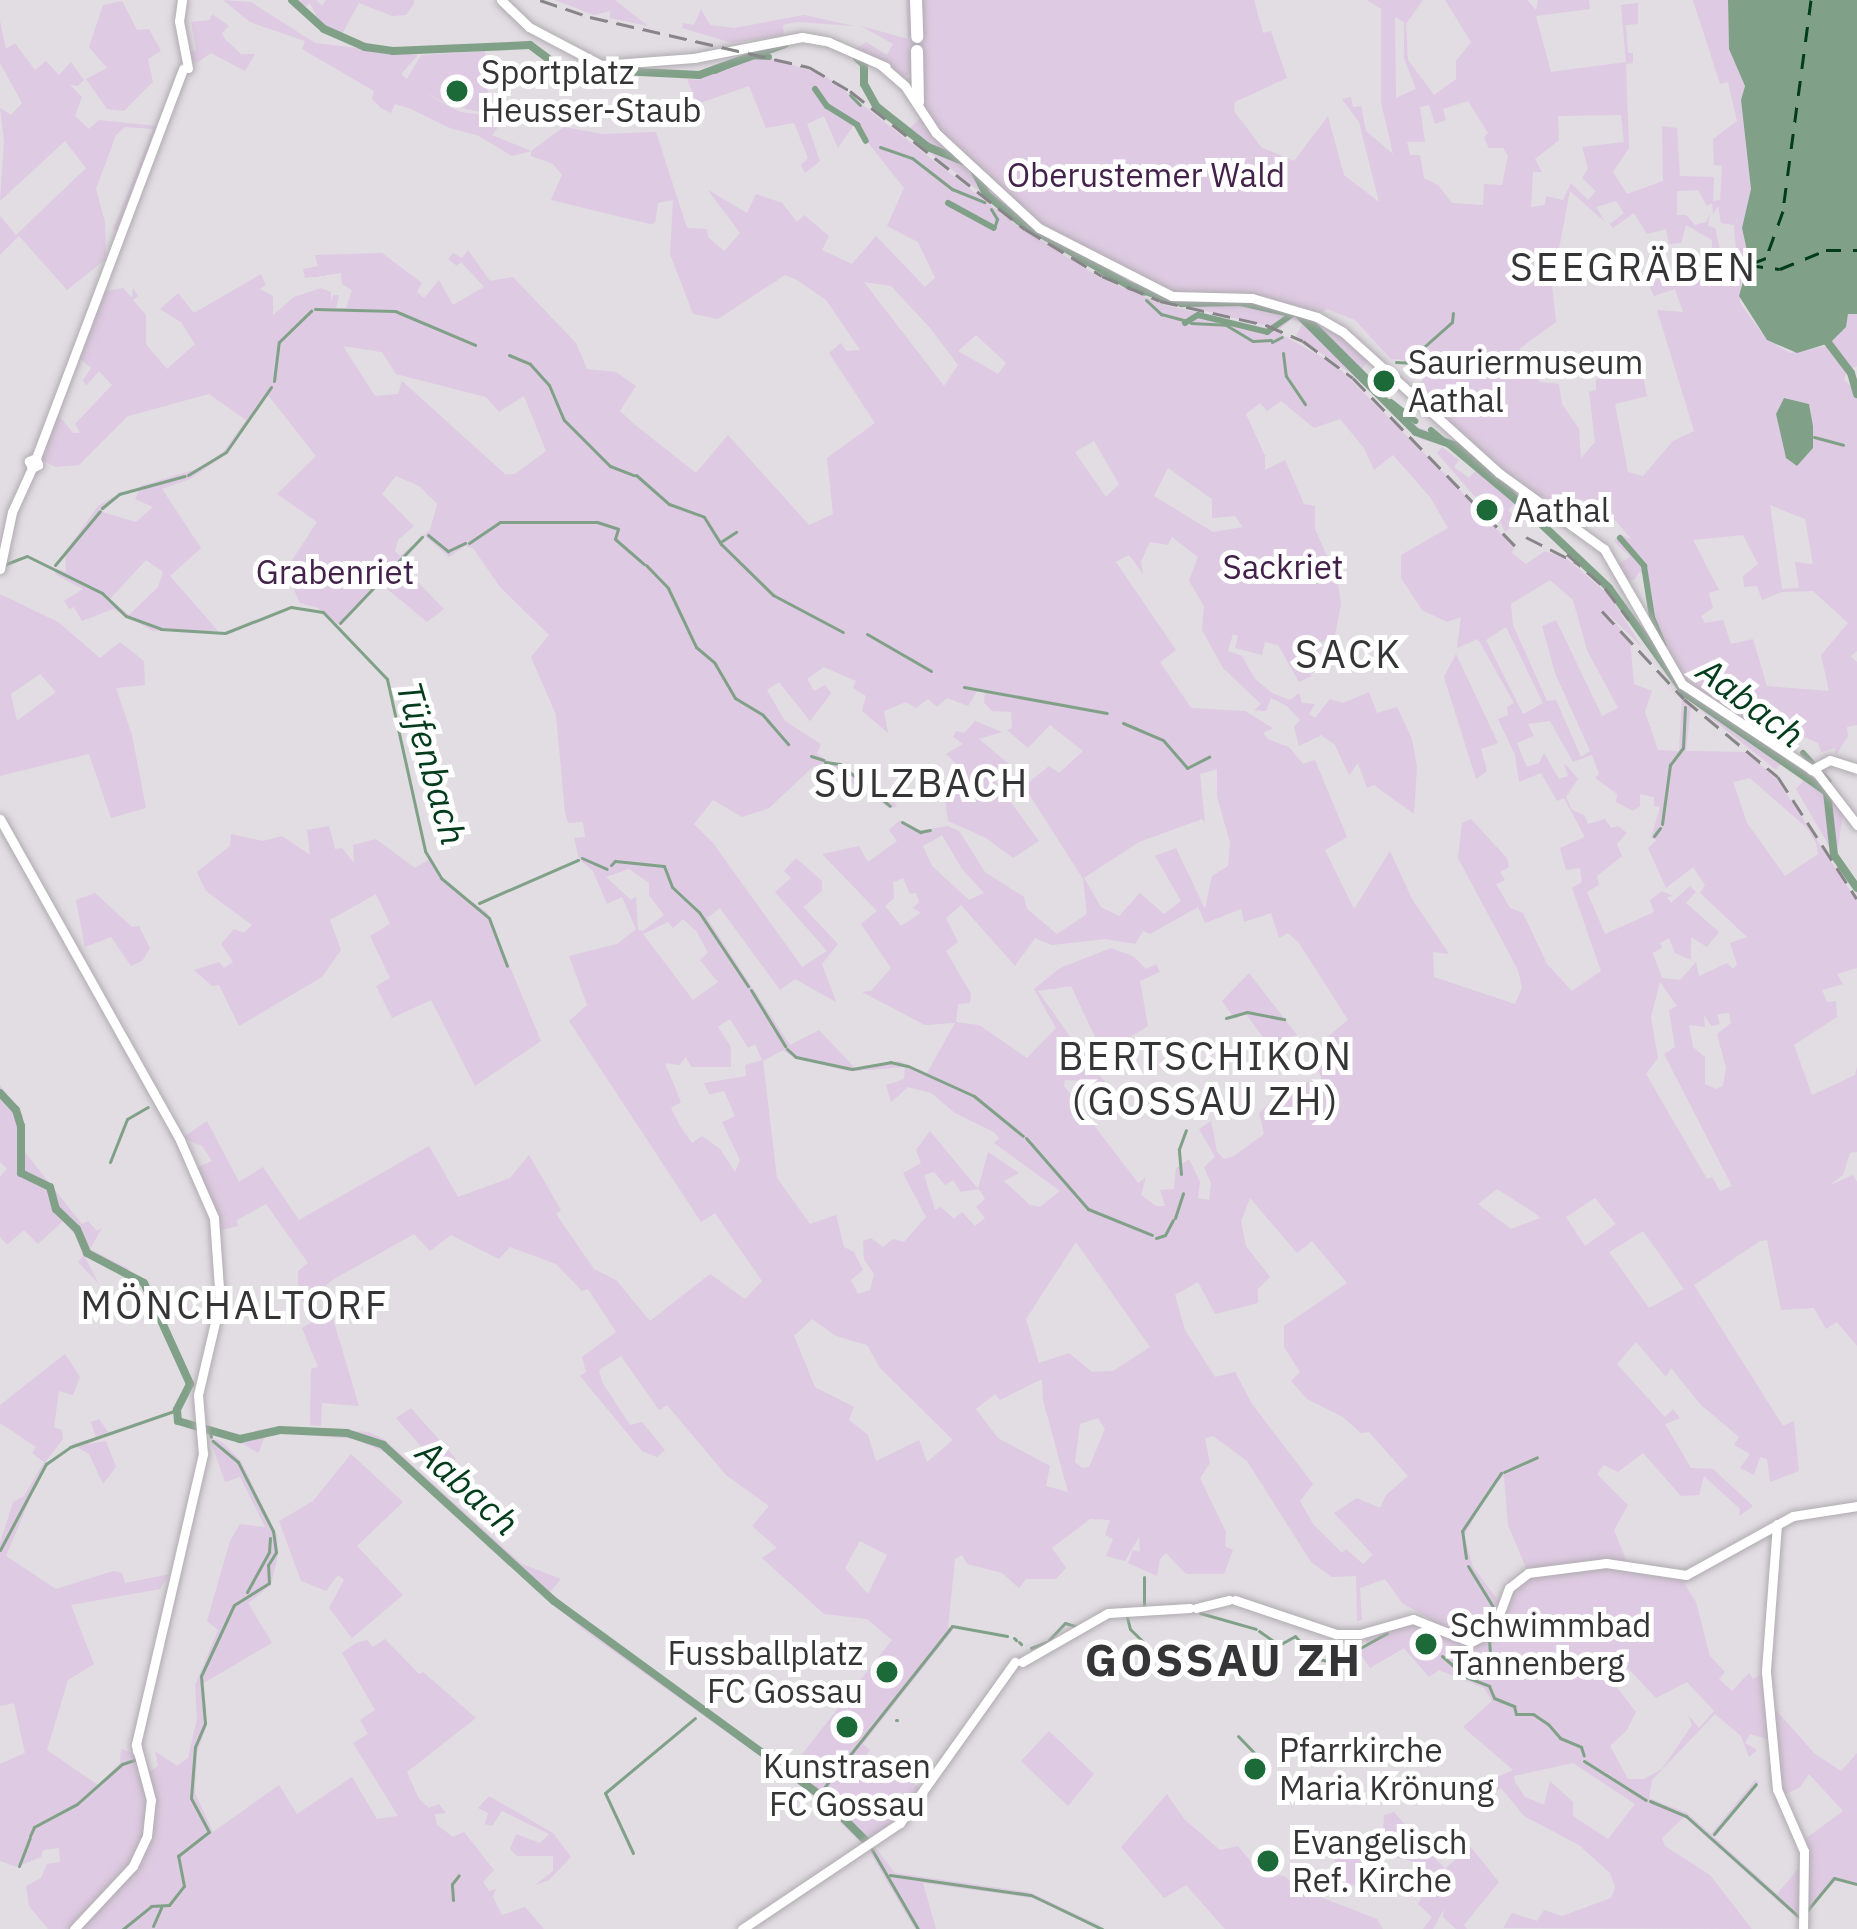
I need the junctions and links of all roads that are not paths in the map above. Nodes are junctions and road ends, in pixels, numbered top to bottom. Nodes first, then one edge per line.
1 (182, 0) edge
2 (501, 0) edge
3 (915, 0) edge
4 (916, 53) junction
5 (911, 93) junction
6 (0, 569) edge
7 (1815, 766) junction
8 (1857, 770) edge
9 (0, 819) edge
10 (1857, 825) edge
11 (1857, 1506) edge
12 (1777, 1523) junction
13 (74, 1929) edge
14 (742, 1929) edge
15 (1803, 1929) edge

1 - 6 main road
2 - 5 main road
3 - 4 highway
4 - 5 highway
4 - 5 highway
5 - 7 main road
7 - 8 main road
7 - 10 main road
9 - 13 main road
11 - 12 main road
12 - 14 main road
12 - 15 main road

